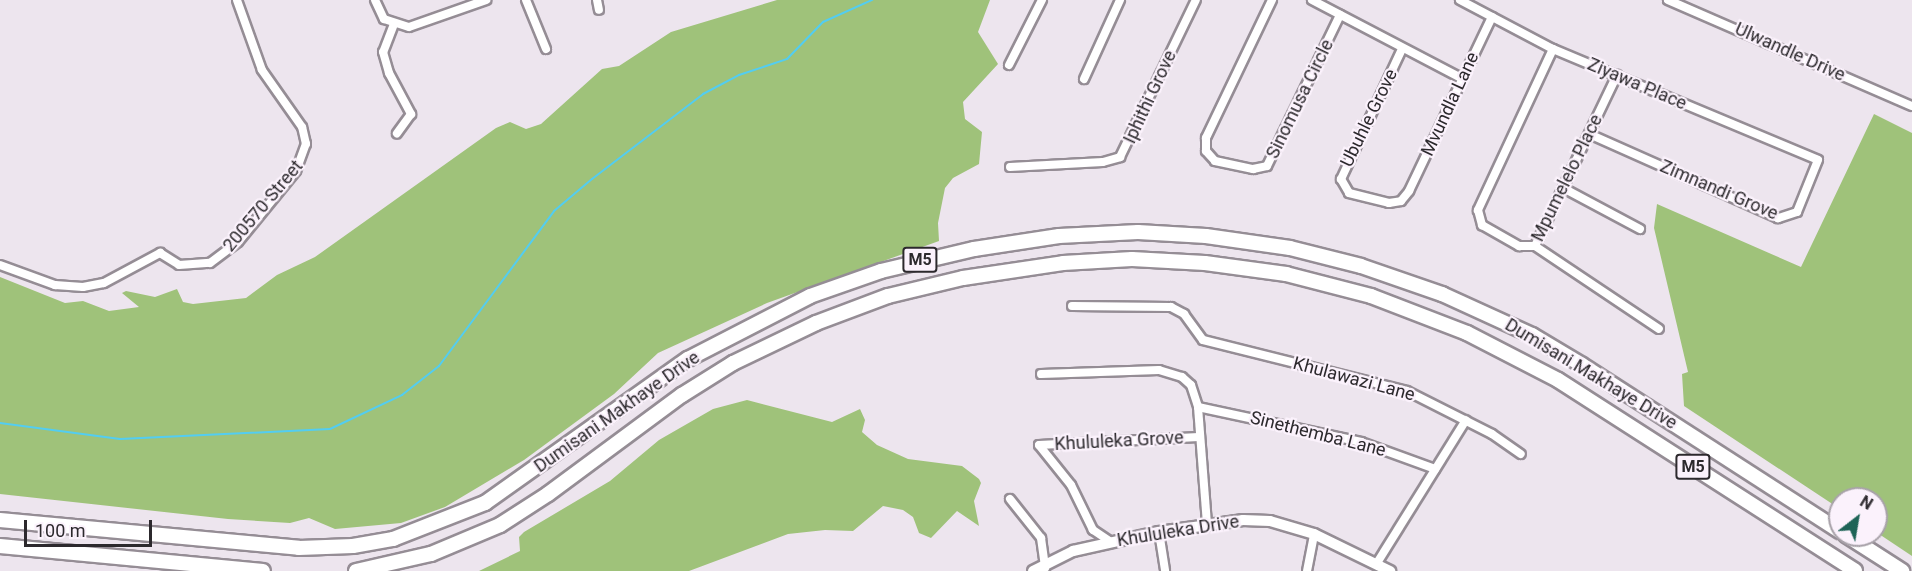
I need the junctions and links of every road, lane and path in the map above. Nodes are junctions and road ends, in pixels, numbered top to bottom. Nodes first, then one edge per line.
1 (237, 0) edge
2 (375, 0) edge
3 (486, 0) edge
4 (526, 0) edge
5 (597, 0) edge
6 (1042, 0) edge
7 (1120, 0) edge
8 (1196, 0) edge
9 (1272, 0) edge
10 (1312, 0) edge
11 (1460, 0) edge
12 (1668, 0) edge
13 (599, 10) dead end
14 (1340, 15) junction
15 (1492, 17) junction
16 (394, 24) junction
17 (546, 49) dead end
18 (1402, 49) junction
19 (1553, 49) junction
20 (1009, 65) dead end
21 (1617, 75) junction
22 (1461, 78) junction
23 (1084, 79) dead end
24 (1912, 106) edge
25 (398, 133) dead end
26 (1589, 134) junction
27 (1818, 160) joint
28 (1010, 167) dead end
29 (1565, 189) junction
30 (1409, 191) joint
31 (1641, 229) dead end
32 (1535, 246) junction
33 (0, 265) edge
34 (1072, 306) dead end
35 (1659, 329) dead end
36 (1041, 374) dead end
37 (1198, 407) junction
38 (1466, 420) junction
39 (1199, 437) junction
40 (1521, 454) dead end
41 (1435, 469) junction
42 (1010, 499) dead end
43 (0, 520) edge
44 (1207, 523) junction
45 (1828, 523) edge
46 (1159, 532) junction
47 (1314, 534) junction
48 (1111, 542) junction
49 (0, 546) edge
50 (1865, 547) edge
51 (1377, 563) junction
52 (1045, 567) edge
53 (263, 571) edge
54 (356, 571) edge
55 (1034, 571) edge
56 (1165, 571) edge
57 (1307, 571) edge
58 (1390, 571) edge
59 (1855, 571) edge
60 (1902, 571) edge

1 - 33 street, 200570 Street
2 - 16 street
3 - 16 street
4 - 17 street
5 - 13 street
6 - 20 street
7 - 23 street
8 - 28 street, Iphithi Grove
9 - 14 street, Sinomusa Circle
10 - 14 street
11 - 15 street, Ziyawa Place
12 - 24 street, Ulwandle Drive
14 - 18 street
15 - 19 street, Ziyawa Place
15 - 22 street, Mvundla Lane
16 - 25 street
18 - 22 street
18 - 30 street, Ubuhle Grove
19 - 21 street, Ziyawa Place
19 - 32 street, Mpumelelo Place
21 - 26 street, Mpumelelo Place
21 - 27 street, Ziyawa Place
22 - 30 street, Mvundla Lane
26 - 27 street, Zimnandi Grove
26 - 29 street, Mpumelelo Place
29 - 31 street
29 - 32 street, Mpumelelo Place
32 - 35 street
34 - 38 street, Khulawazi Lane
36 - 37 street
37 - 39 street
37 - 41 street, Sinethemba Lane
38 - 40 street, Khulawazi Lane
38 - 41 street
39 - 44 street
39 - 48 street, Khululeka Grove
41 - 51 street
42 - 52 street
43 - 45 main road, Dumisani Makhaye Drive / M5
44 - 46 street, Khululeka Drive
44 - 47 street, Khululeka Drive
46 - 48 street, Khululeka Drive
46 - 56 street
47 - 51 street, Khululeka Drive
47 - 57 street
48 - 52 street, Khululeka Drive
49 - 53 main road
50 - 60 main road
51 - 58 street, Khululeka Drive
52 - 55 street, Khululeka Drive
54 - 59 main road, Dumisani Makhaye Drive / M5

